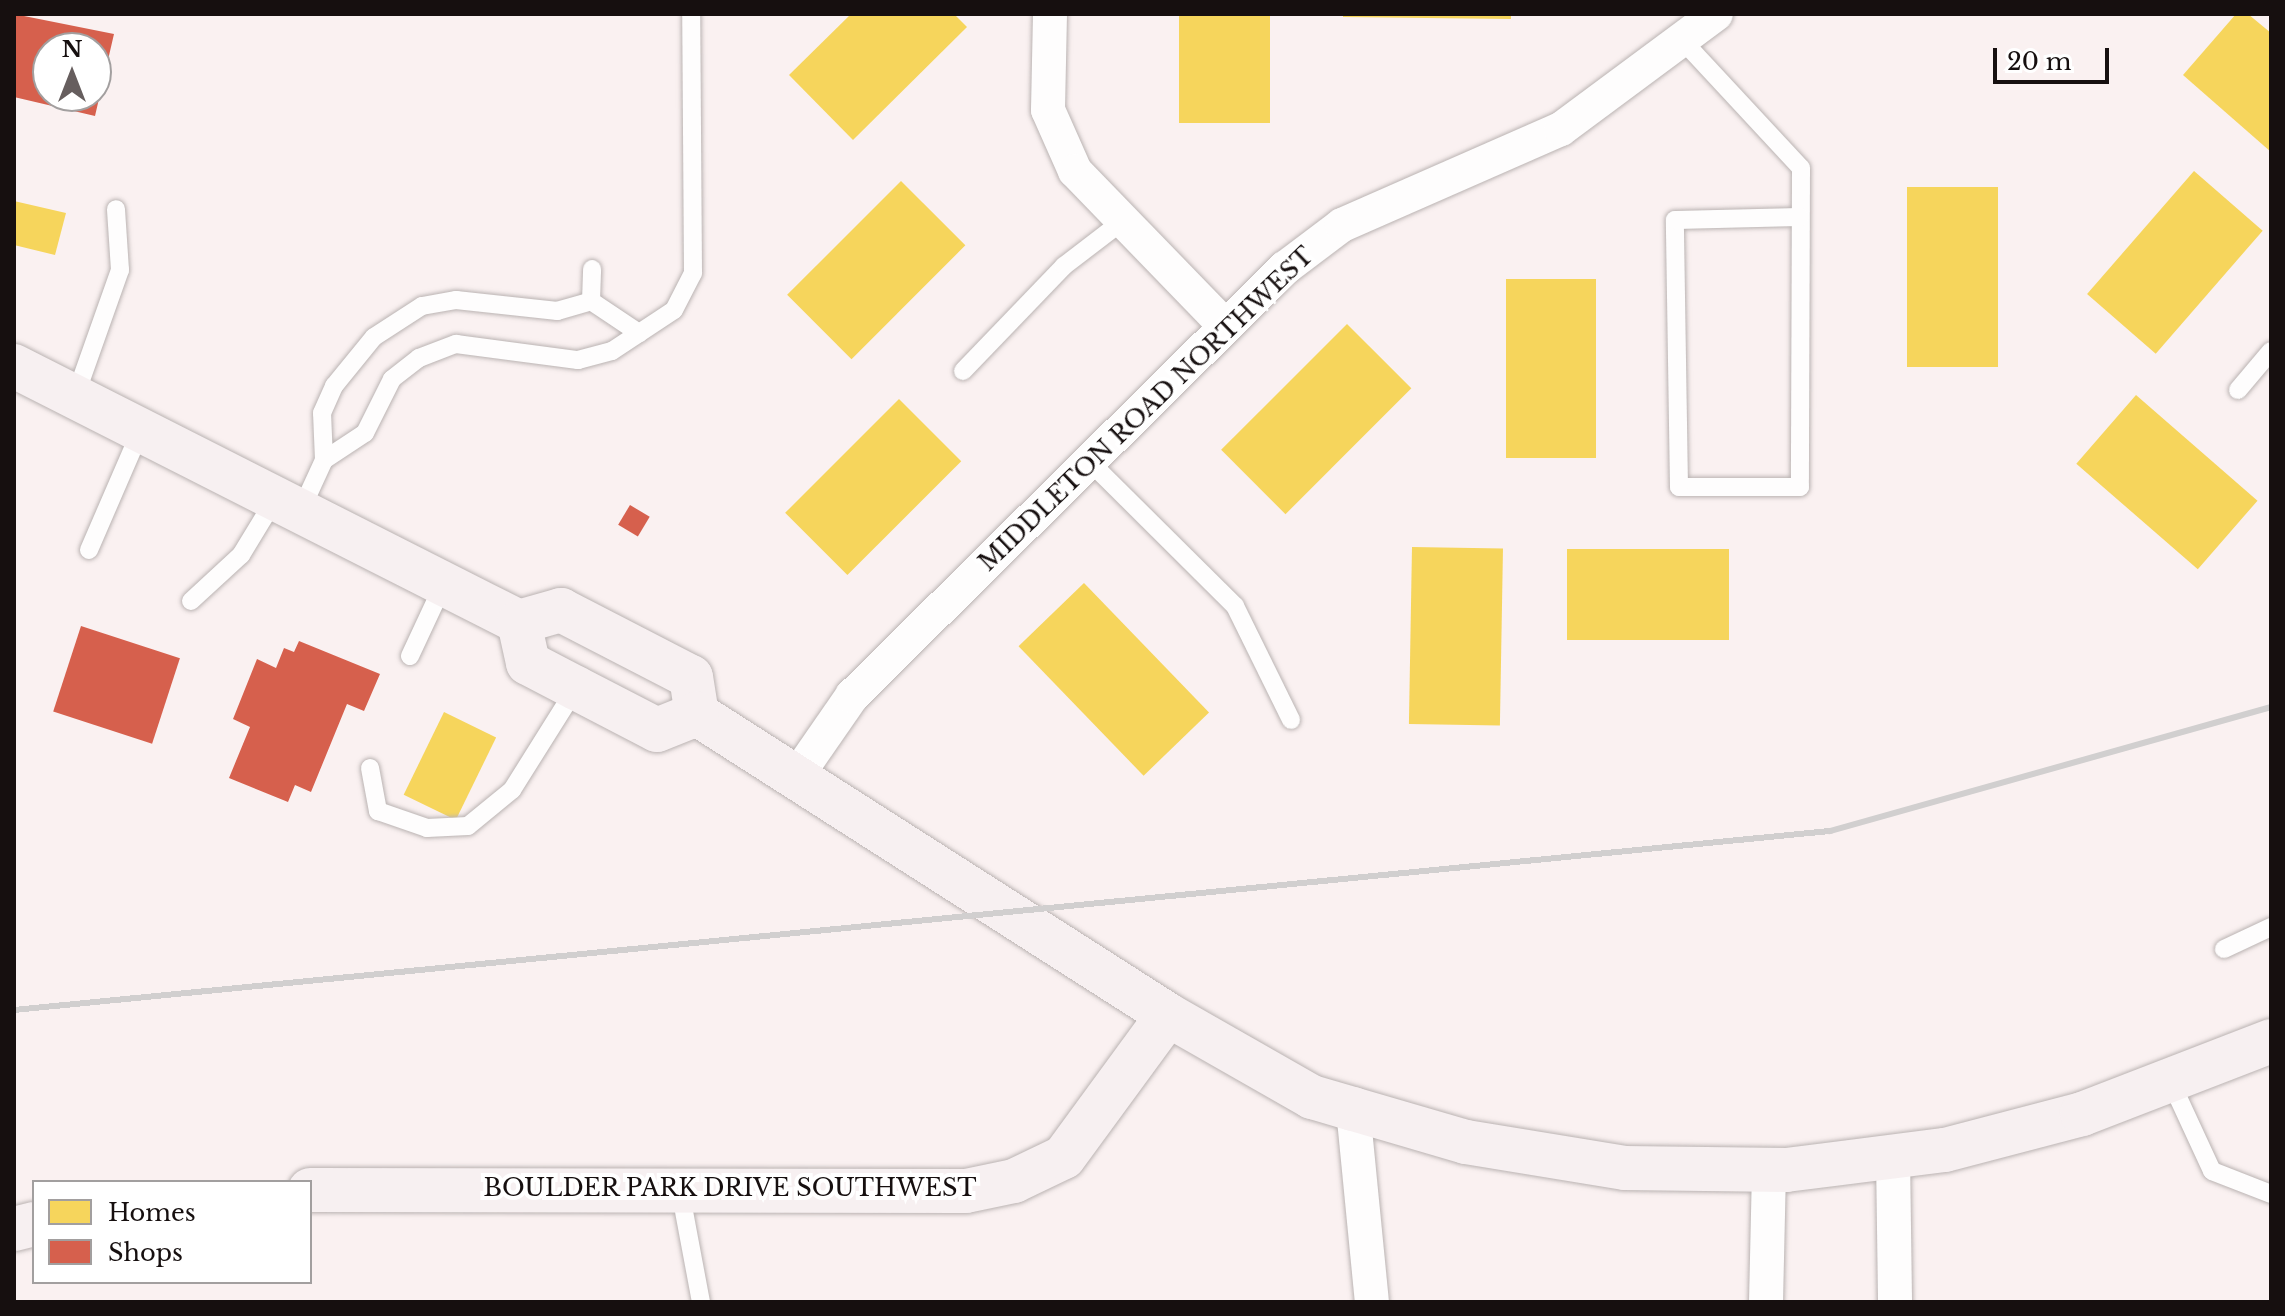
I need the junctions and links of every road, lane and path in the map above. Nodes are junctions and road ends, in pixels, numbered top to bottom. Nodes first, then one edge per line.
1 (691, 14) edge
2 (1050, 14) edge
3 (1716, 14) edge
4 (1683, 41) junction
5 (116, 209) dead end
6 (1800, 217) junction
7 (1124, 220) junction
8 (592, 269) dead end
9 (591, 301) junction
10 (1225, 326) junction
11 (639, 333) junction
12 (2271, 351) edge
13 (14, 366) edge
14 (963, 371) dead end
15 (2238, 390) dead end
16 (75, 397) junction
17 (141, 430) junction
18 (324, 460) junction
19 (1089, 461) junction
20 (288, 504) junction
21 (89, 550) dead end
22 (444, 583) junction
23 (191, 601) dead end
24 (519, 622) junction
25 (410, 656) dead end
26 (576, 688) junction
27 (697, 714) junction
28 (1291, 720) dead end
29 (370, 768) dead end
30 (796, 777) junction
31 (2271, 927) edge
32 (2224, 949) dead end
33 (1168, 1015) junction
34 (2271, 1041) edge
35 (2170, 1080) junction
36 (1353, 1109) junction
37 (1893, 1156) junction
38 (1769, 1170) junction
39 (312, 1190) edge
40 (680, 1190) junction
41 (2271, 1194) edge
42 (701, 1302) edge
43 (1372, 1302) edge
44 (1766, 1302) edge
45 (1895, 1302) edge

1 - 11 lane
2 - 7 street
3 - 4 street, MIDDLETON ROAD NORTHWEST
4 - 6 lane
4 - 10 street, MIDDLETON ROAD NORTHWEST
5 - 16 lane
6 - 6 lane
7 - 10 street
7 - 14 lane
8 - 9 lane
9 - 11 lane
9 - 18 lane
10 - 19 street, MIDDLETON ROAD NORTHWEST
11 - 18 lane
12 - 15 lane
13 - 16 main road
16 - 17 main road
17 - 20 main road
17 - 21 lane
18 - 20 lane
19 - 28 lane
19 - 30 street, MIDDLETON ROAD NORTHWEST
20 - 22 main road
20 - 23 lane
22 - 24 main road
22 - 25 lane
24 - 26 main road
24 - 27 main road
26 - 27 main road
26 - 29 lane
27 - 30 main road
30 - 33 main road
31 - 32 lane
33 - 36 main road
33 - 40 main road, BOULDER PARK DRIVE SOUTHWEST
34 - 35 main road
35 - 37 main road
35 - 41 lane
36 - 38 main road
36 - 43 street
37 - 38 main road
37 - 45 street
38 - 44 street
39 - 40 main road, BOULDER PARK DRIVE SOUTHWEST
40 - 42 lane

